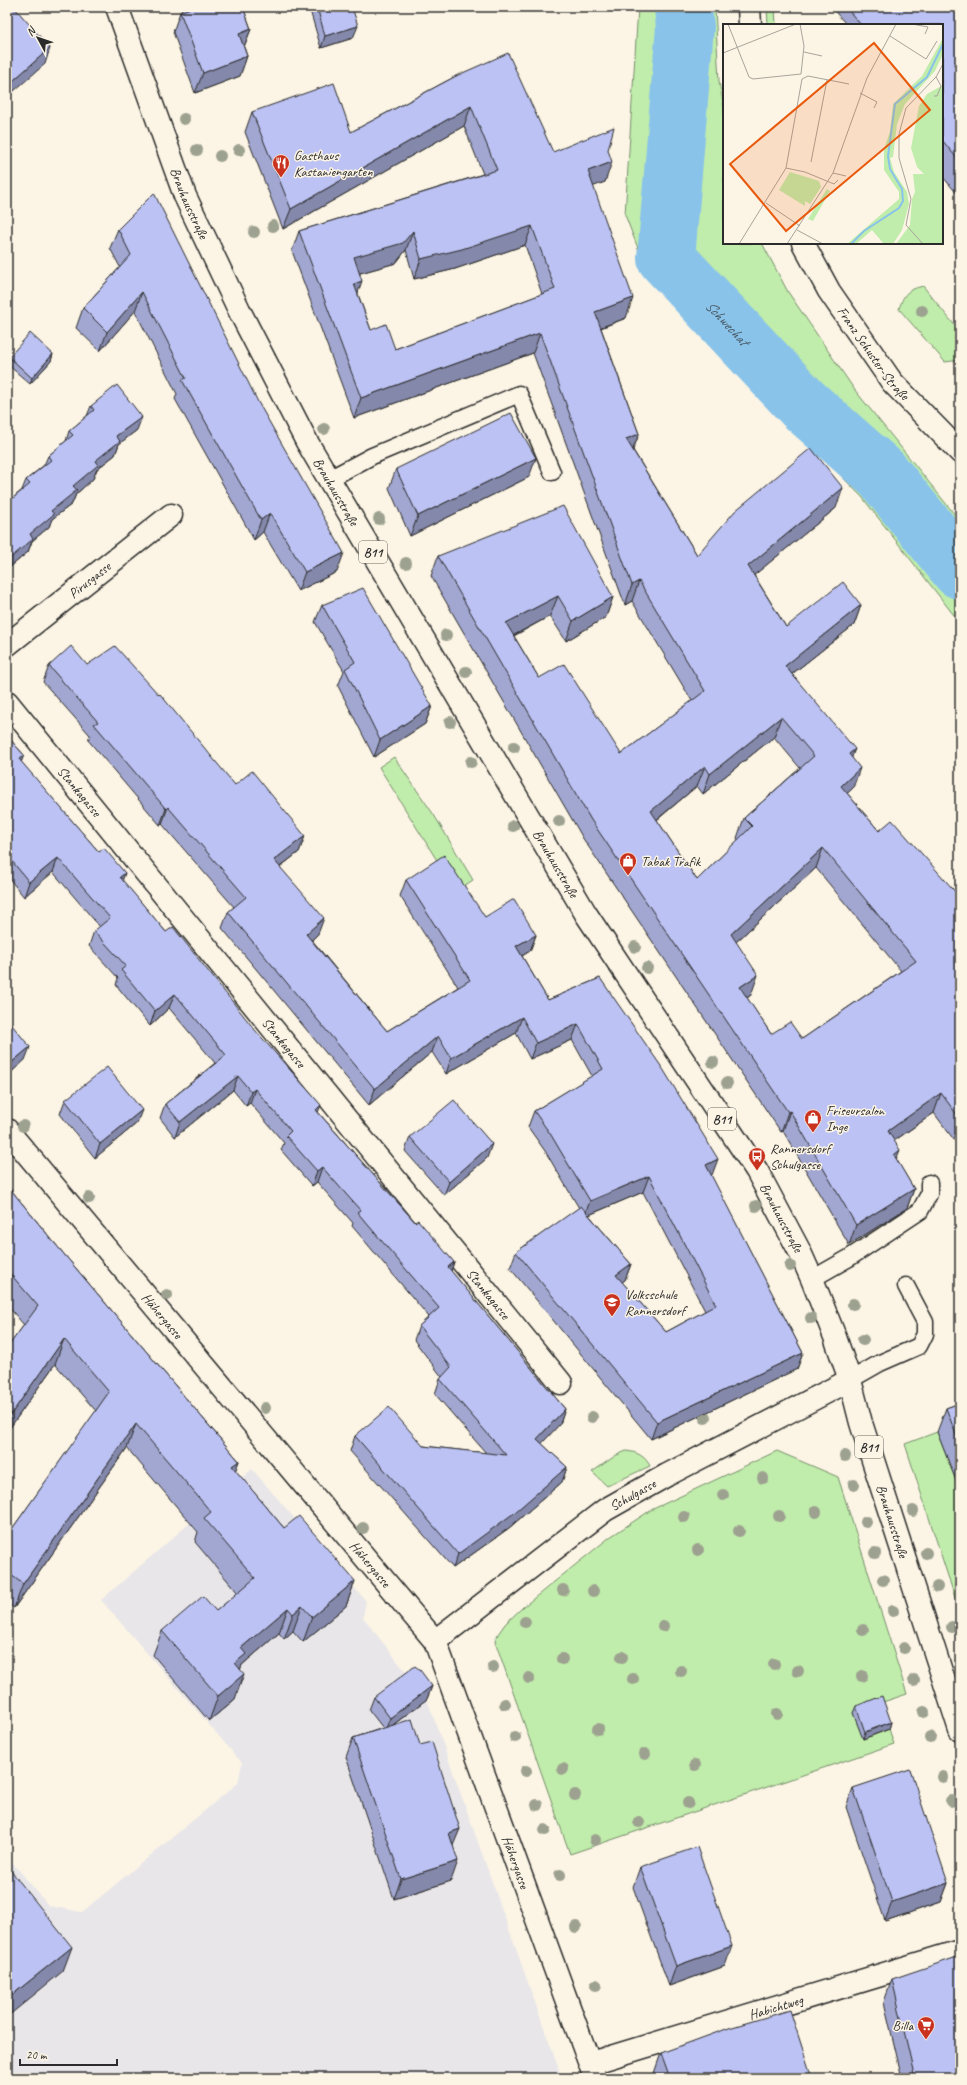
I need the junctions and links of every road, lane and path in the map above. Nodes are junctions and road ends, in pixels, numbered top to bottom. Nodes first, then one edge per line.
1 (118, 7) edge
2 (749, 7) edge
3 (750, 24) edge
4 (804, 244) edge
5 (960, 452) edge
6 (552, 472) dead end
7 (329, 479) junction
8 (171, 515) dead end
9 (7, 645) edge
10 (7, 702) edge
11 (7, 1130) edge
12 (929, 1183) dead end
13 (812, 1279) junction
14 (906, 1286) dead end
15 (850, 1380) junction
16 (561, 1383) dead end
17 (435, 1640) junction
18 (960, 1730) edge
19 (960, 1951) edge
20 (593, 2070) edge

1 - 7 street, Brauhausstraße / B11
2 - 3 street
4 - 5 street, Franz Schuster-Straße
6 - 7 lane
7 - 13 street, Brauhausstraße / B11
8 - 9 street, Pirusgasse
10 - 16 street, Stankagasse
11 - 17 street, Hähergasse
12 - 13 lane
13 - 15 street, Brauhausstraße / B11
14 - 15 lane
15 - 17 street, Schulgasse
15 - 18 street, Brauhausstraße / B11
17 - 20 street, Hähergasse
19 - 20 street, Habichtweg

